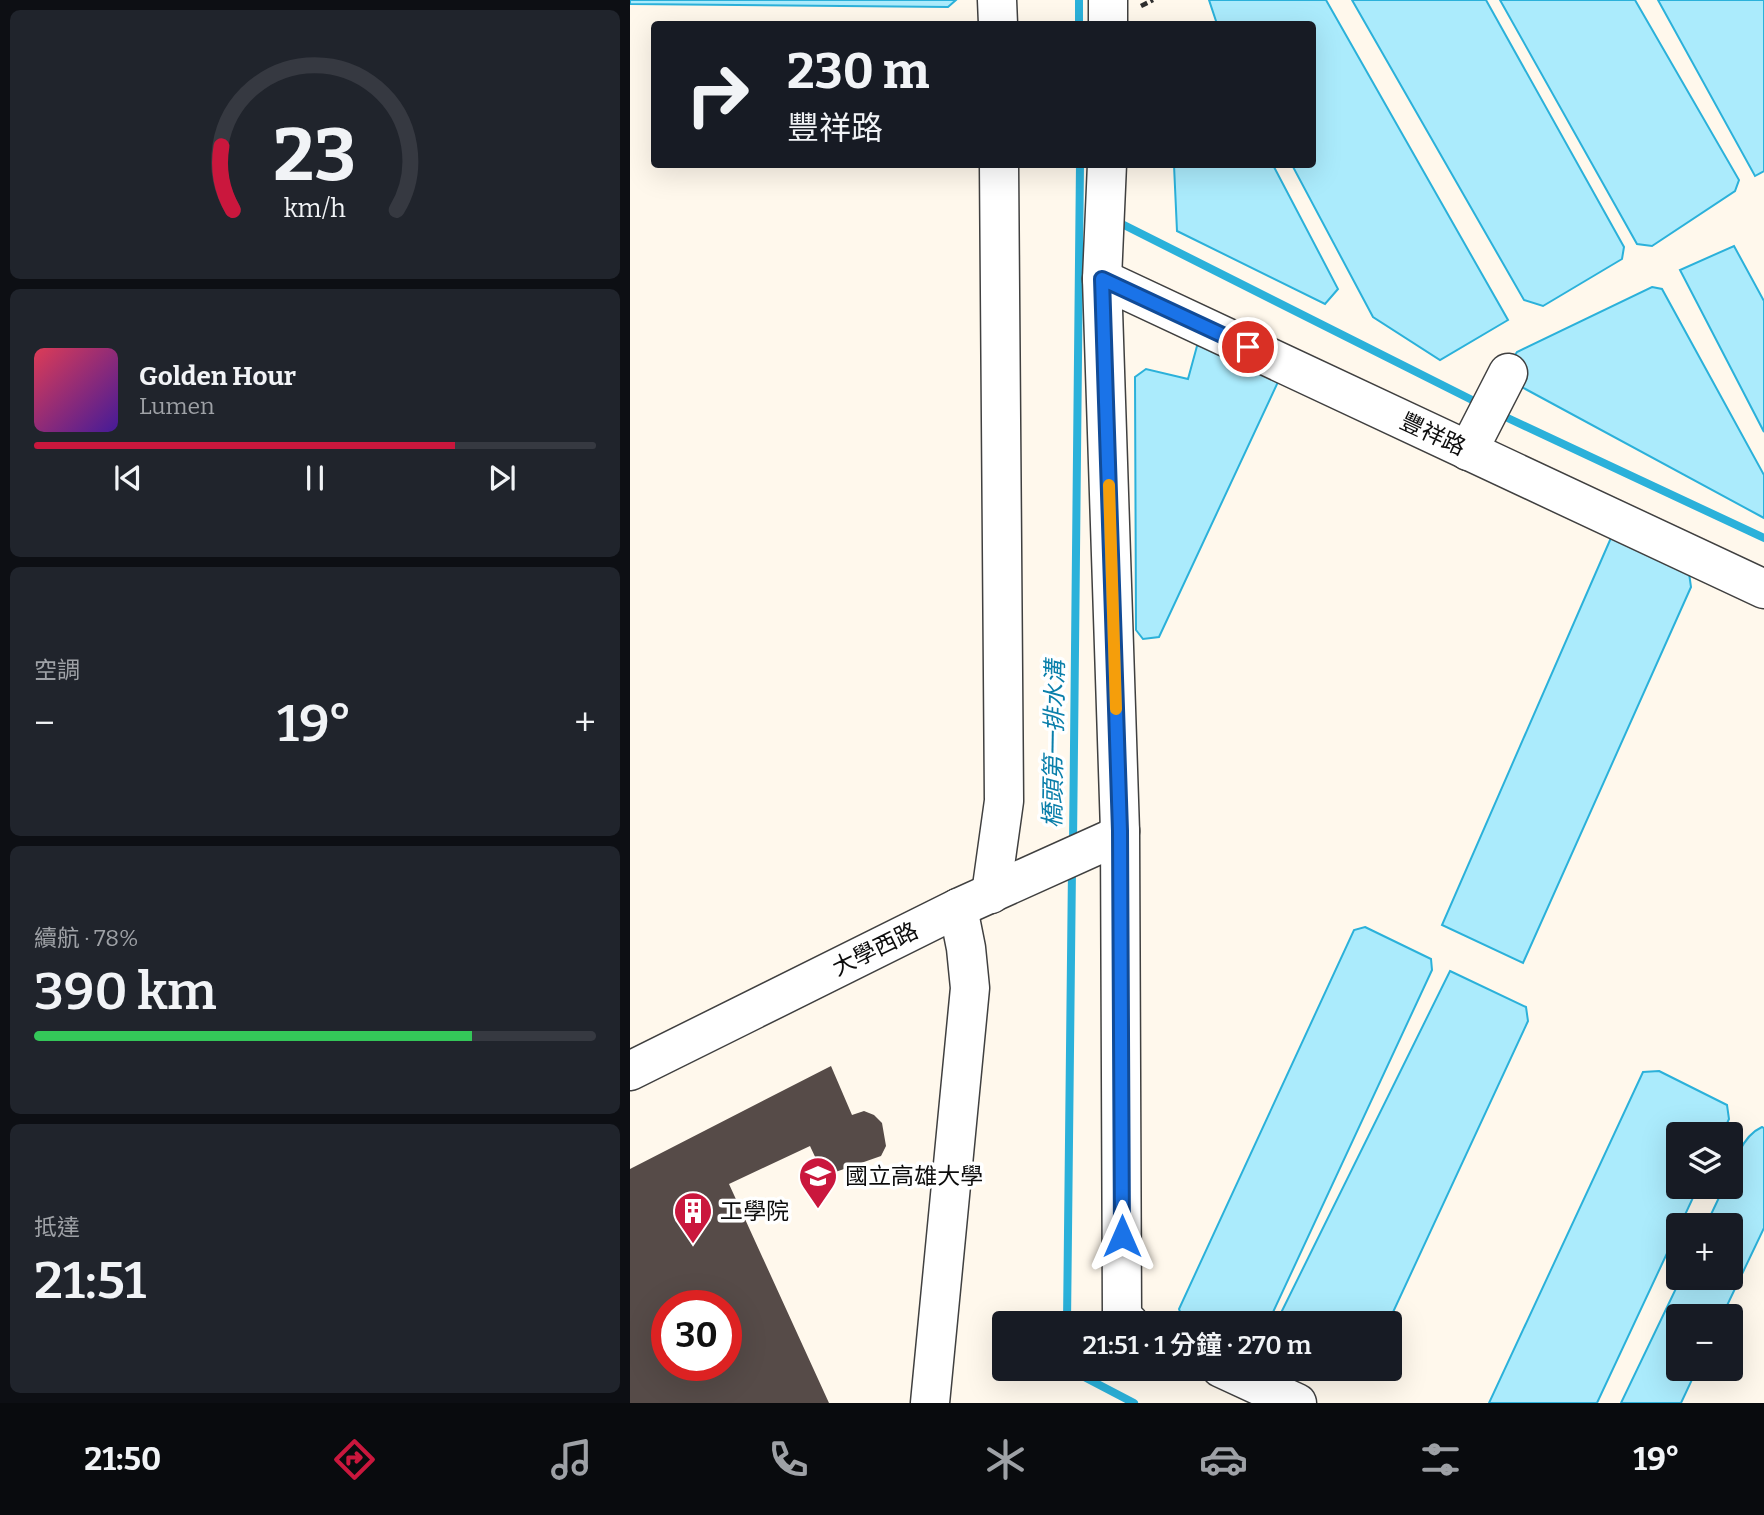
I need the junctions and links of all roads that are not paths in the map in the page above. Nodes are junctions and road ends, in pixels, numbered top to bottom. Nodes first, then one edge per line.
1 (997, 0) edge
2 (1108, 0) edge
3 (998, 21) edge
4 (1108, 21) edge
5 (999, 168) edge
6 (1107, 168) edge
7 (1102, 270) junction
8 (1764, 589) edge
9 (1115, 835) junction
10 (984, 897) junction
11 (630, 1070) edge
12 (1122, 1311) edge
13 (1249, 1381) edge
14 (930, 1403) edge
15 (1297, 1403) edge

1 - 3 street
2 - 4 street
5 - 10 street
6 - 7 street
7 - 8 street, 豐祥路
7 - 9 street
9 - 10 street, 大學西路
9 - 12 street
10 - 11 street, 大學西路
10 - 14 street
13 - 15 street

